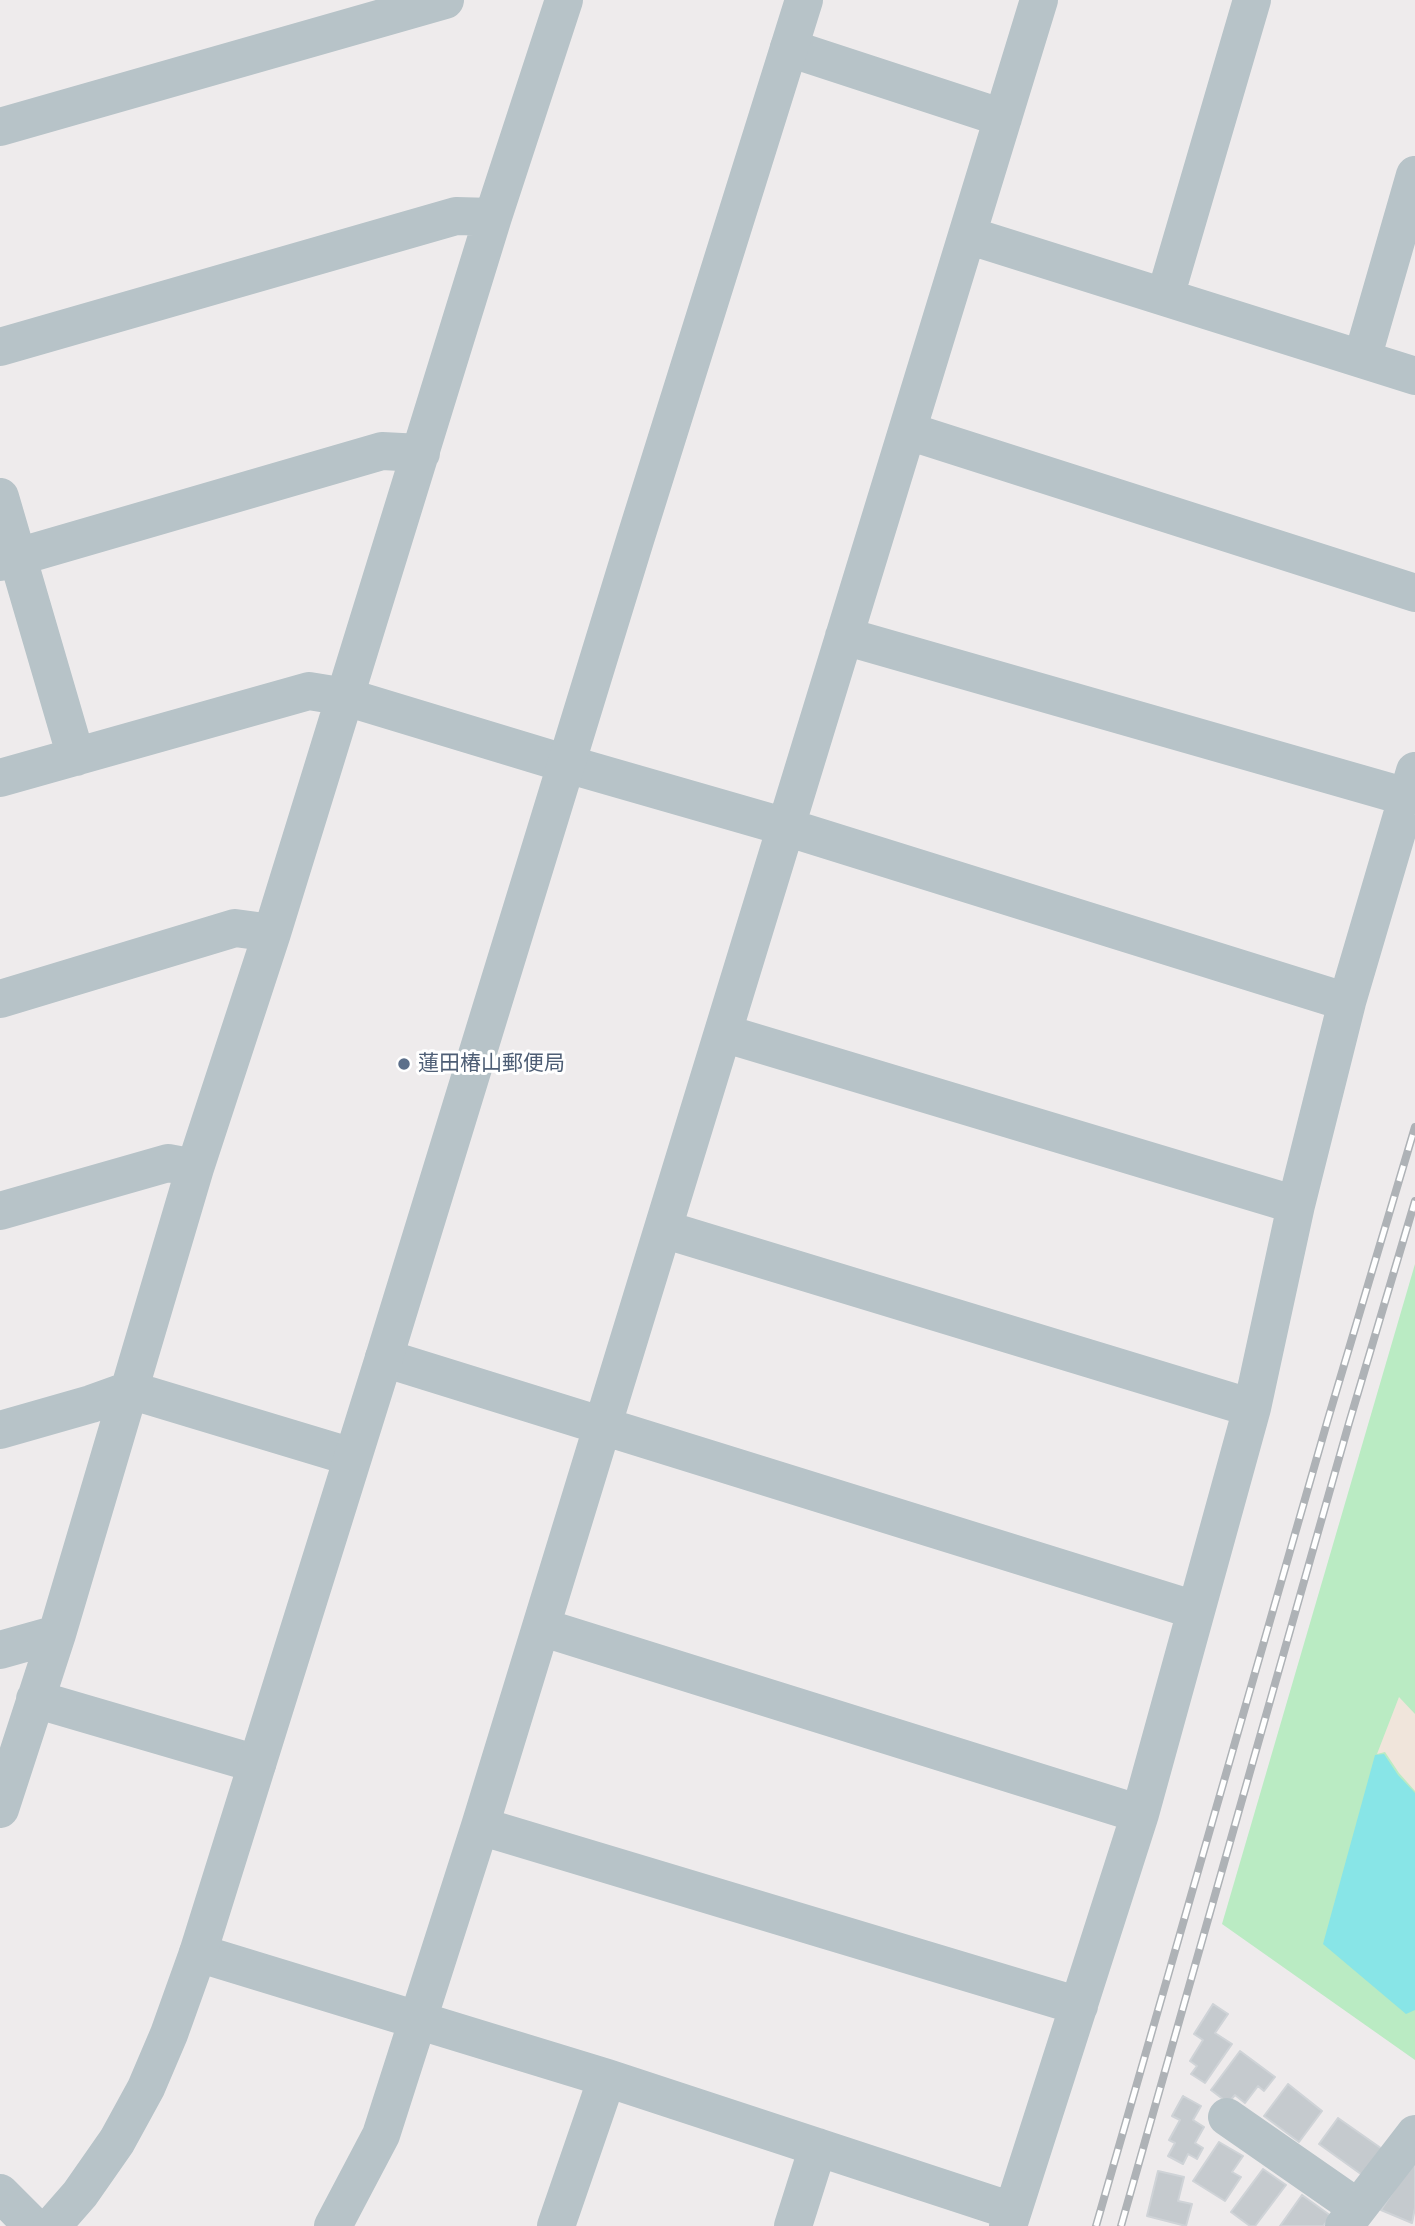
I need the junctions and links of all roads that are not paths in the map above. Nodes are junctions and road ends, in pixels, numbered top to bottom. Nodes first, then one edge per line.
1 (445, 0) edge
2 (564, 0) edge
3 (804, 0) edge
4 (1039, 0) edge
5 (1252, 0) edge
6 (789, 47) junction
7 (1003, 118) junction
8 (0, 127) edge
9 (1415, 175) edge
10 (493, 217) junction
11 (967, 235) junction
12 (1165, 297) junction
13 (0, 347) edge
14 (1362, 359) junction
15 (1415, 376) edge
16 (908, 431) junction
17 (421, 453) junction
18 (0, 497) edge
19 (9, 559) edge
20 (1415, 593) edge
21 (845, 636) junction
22 (346, 697) junction
23 (76, 757) junction
24 (567, 764) junction
25 (0, 778) edge
26 (1411, 784) edge
27 (786, 827) junction
28 (272, 933) junction
29 (0, 999) edge
30 (1348, 1002) junction
31 (723, 1033) junction
32 (195, 1168) junction
33 (1296, 1205) junction
34 (0, 1211) edge
35 (663, 1228) junction
36 (384, 1358) junction
37 (130, 1390) junction
38 (1252, 1408) junction
39 (601, 1425) junction
40 (0, 1430) edge
41 (352, 1457) junction
42 (1195, 1610) junction
43 (541, 1627) junction
44 (57, 1634) junction
45 (0, 1650) edge
46 (35, 1699) junction
47 (257, 1764) junction
48 (7, 1766) edge
49 (0, 1809) edge
50 (1140, 1814) junction
51 (480, 1826) junction
52 (198, 1952) junction
53 (1079, 2006) junction
54 (418, 2020) junction
55 (607, 2078) junction
56 (1227, 2118) dead end
57 (1415, 2134) edge
58 (818, 2147) junction
59 (0, 2193) edge
60 (1351, 2217) edge
61 (1010, 2219) edge
62 (33, 2226) edge
63 (52, 2226) edge
64 (333, 2226) edge
65 (556, 2226) edge
66 (793, 2226) edge

1 - 8 street
2 - 10 street
3 - 6 street
4 - 7 street
5 - 12 street
6 - 7 street
6 - 24 street
7 - 11 street
9 - 14 street
10 - 13 street
10 - 17 street
11 - 12 street
11 - 16 street
12 - 14 street
14 - 15 street
16 - 20 street
16 - 21 street
17 - 19 street
17 - 22 street
18 - 19 street
19 - 23 street
21 - 26 street
21 - 27 street
22 - 23 street
22 - 24 street
22 - 28 street
23 - 25 street
24 - 27 street
24 - 36 street
26 - 30 street
27 - 30 street
27 - 31 street
28 - 29 street
28 - 32 street
30 - 33 street
31 - 33 street
31 - 35 street
32 - 34 street
32 - 37 street
33 - 38 street
35 - 38 street
35 - 39 street
36 - 39 street
36 - 41 street
37 - 40 street
37 - 41 street
37 - 44 street
38 - 42 street
39 - 42 street
39 - 43 street
41 - 47 street
42 - 50 street
43 - 50 street
43 - 51 street
44 - 45 street
44 - 46 street
46 - 47 street
46 - 48 street
47 - 52 street
48 - 49 street
50 - 53 street
51 - 53 street
51 - 54 street
52 - 54 street
52 - 63 street
53 - 61 street
54 - 55 street
54 - 64 street
55 - 58 street
55 - 65 street
56 - 60 street
57 - 60 street
58 - 61 street
58 - 66 street
59 - 62 street

